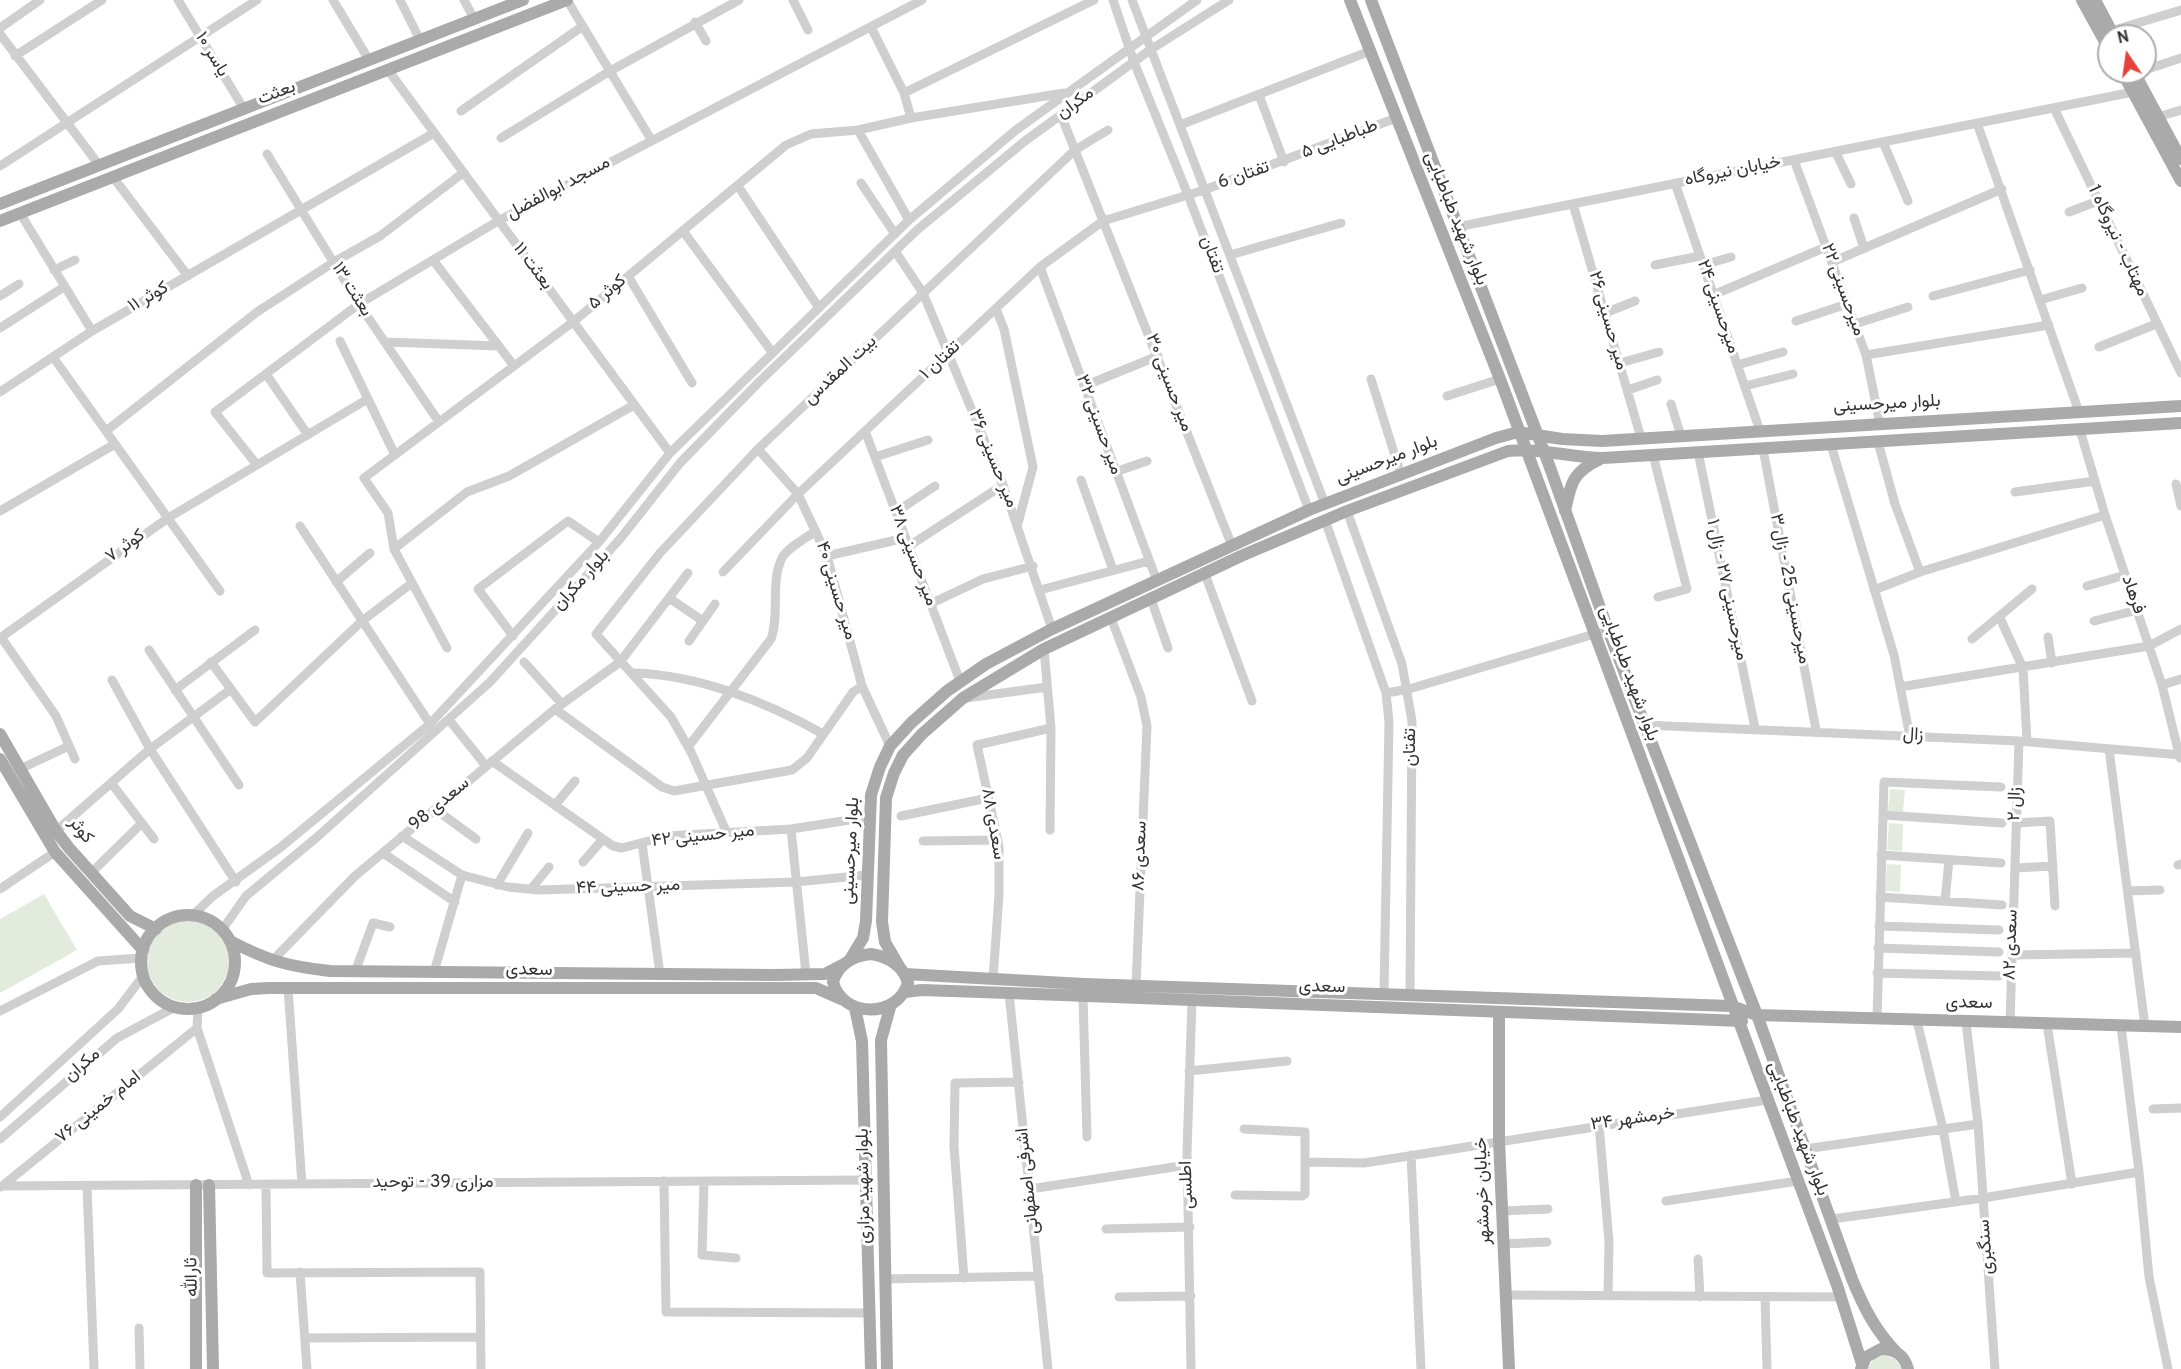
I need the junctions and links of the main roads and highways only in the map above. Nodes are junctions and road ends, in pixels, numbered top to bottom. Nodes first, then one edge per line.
1 (523, 0) edge
2 (567, 0) edge
3 (1350, 0) edge
4 (1371, 0) edge
5 (2082, 0) edge
6 (2095, 0) edge
7 (2108, 24) edge
8 (2097, 27) edge
9 (2129, 84) edge
10 (2143, 84) edge
11 (2181, 158) edge
12 (69, 177) junction
13 (2181, 181) edge
14 (75, 192) junction
15 (0, 204) edge
16 (0, 221) edge
17 (2181, 406) edge
18 (1986, 417) junction
19 (2181, 423) edge
20 (1518, 432) junction
21 (1536, 433) junction
22 (1986, 435) junction
23 (1576, 440) junction
24 (1524, 449) junction
25 (1544, 452) junction
26 (1578, 458) junction
27 (1603, 458) junction
28 (1424, 466) junction
29 (1430, 480) junction
30 (1565, 512) junction
31 (0, 735) edge
32 (0, 759) edge
33 (156, 929) junction
34 (230, 941) junction
35 (142, 954) junction
36 (845, 963) junction
37 (902, 970) junction
38 (905, 992) junction
39 (216, 999) junction
40 (841, 999) junction
41 (891, 1004) junction
42 (1731, 1006) junction
43 (855, 1008) junction
44 (1499, 1012) junction
45 (1757, 1015) junction
46 (1738, 1023) junction
47 (2181, 1027) edge
48 (1897, 1353) junction
49 (869, 1366) edge
50 (1861, 1368) edge
51 (1908, 1368) edge
52 (195, 1369) edge
53 (213, 1369) edge
54 (887, 1369) edge
55 (1509, 1369) edge

1 - 12 main road, بعثت
2 - 14 main road, بعثت
3 - 20 main road, بلوار شهید طباطبایی
4 - 21 main road, بلوار شهید طباطبایی
5 - 8 main road
6 - 7 main road
9 - 13 main road
10 - 11 main road
12 - 14 main road
12 - 15 main road, بعثت
14 - 16 main road, بعثت
17 - 18 main road, بلوار میرحسینی
18 - 22 main road
18 - 23 main road, بلوار میرحسینی
19 - 22 main road, بلوار میرحسینی
20 - 21 main road, بلوار میرحسینی
20 - 24 main road, بلوار شهید طباطبایی
20 - 28 main road, بلوار میرحسینی
21 - 23 main road, بلوار میرحسینی
21 - 25 main road, بلوار شهید طباطبایی
22 - 27 main road, بلوار میرحسینی
23 - 26 main road
24 - 25 main road, بلوار میرحسینی
24 - 29 main road, بلوار میرحسینی
24 - 42 main road, بلوار شهید طباطبایی
25 - 26 main road, بلوار میرحسینی
25 - 30 main road, بلوار شهید طباطبایی
26 - 27 main road, بلوار میرحسینی
27 - 30 main road
28 - 29 main road
28 - 36 main road, بلوار میرحسینی
29 - 37 main road, بلوار میرحسینی
30 - 45 main road, بلوار شهید طباطبایی
31 - 33 main road, کوثر
32 - 35 main road, کوثر
33 - 34 main road
33 - 35 main road
34 - 36 main road, سعدی
34 - 39 main road
35 - 39 main road
36 - 37 main road
36 - 40 main road
37 - 38 main road
37 - 42 main road, سعدی
38 - 41 main road
38 - 44 main road, سعدی
39 - 40 main road, سعدی
40 - 43 main road
41 - 43 main road
41 - 54 main road, بلوار شهید مزاری
42 - 45 main road, سعدی
42 - 46 main road, بلوار شهید طباطبایی
43 - 49 main road, بلوار شهید مزاری
44 - 46 main road, سعدی
44 - 55 main road, خیابان خرمشهر
45 - 46 main road
45 - 47 main road, سعدی
45 - 48 main road, بلوار شهید طباطبایی
46 - 50 main road, بلوار شهید طباطبایی
48 - 50 main road
48 - 51 main road, بلوار شهید طباطبایی
52 - 53 main road, ثارالله

